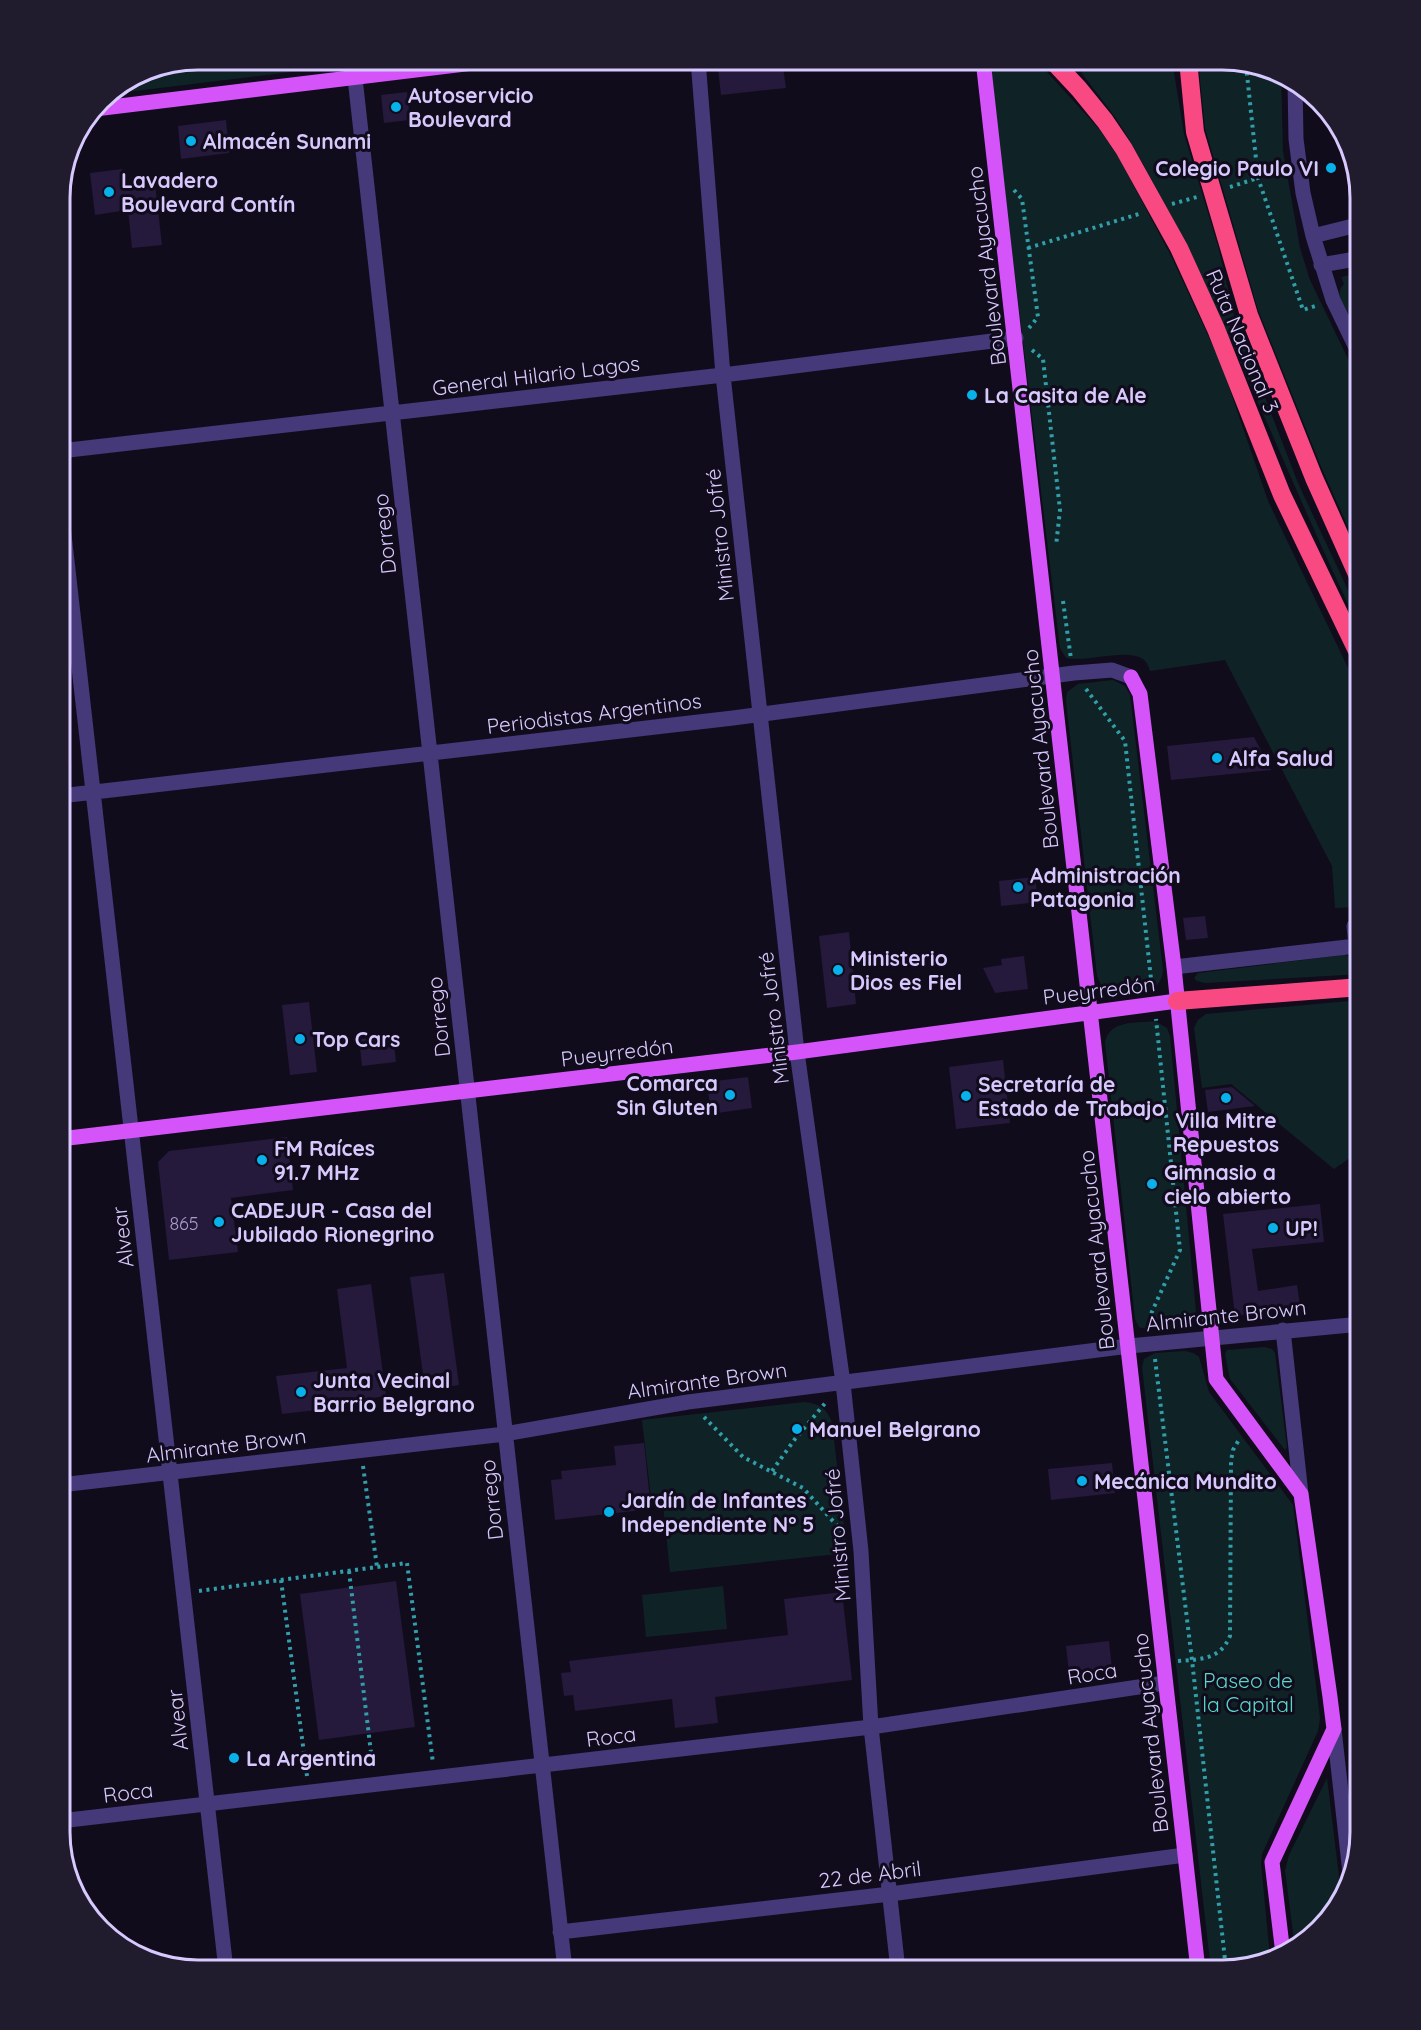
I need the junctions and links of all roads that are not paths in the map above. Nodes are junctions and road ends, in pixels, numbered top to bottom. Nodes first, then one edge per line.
1 (354, 70) edge
2 (412, 70) edge
3 (699, 70) edge
4 (984, 71) edge
5 (1062, 71) edge
6 (1189, 71) edge
7 (354, 77) junction
8 (1294, 92) edge
9 (109, 107) edge
10 (1350, 227) edge
11 (1313, 236) junction
12 (1350, 260) edge
13 (1321, 265) junction
14 (1350, 335) edge
15 (1016, 338) junction
16 (723, 375) junction
17 (392, 413) junction
18 (71, 450) edge
19 (1350, 558) edge
20 (71, 594) edge
21 (1350, 636) edge
22 (1053, 676) junction
23 (1131, 677) joint
24 (760, 714) junction
25 (429, 753) junction
26 (93, 792) junction
27 (71, 795) edge
28 (1350, 947) edge
29 (1174, 967) junction
30 (1350, 988) edge
31 (1178, 1001) junction
32 (1090, 1011) junction
33 (797, 1052) junction
34 (467, 1091) junction
35 (130, 1131) junction
36 (70, 1138) edge
37 (1350, 1325) edge
38 (1283, 1330) junction
39 (1211, 1337) junction
40 (1129, 1346) junction
41 (843, 1383) junction
42 (505, 1434) junction
43 (170, 1473) junction
44 (70, 1484) edge
45 (1301, 1494) junction
46 (1165, 1683) junction
47 (872, 1728) junction
48 (1334, 1729) junction
49 (542, 1766) junction
50 (207, 1804) junction
51 (70, 1820) edge
52 (1348, 1854) edge
53 (1185, 1855) junction
54 (890, 1894) junction
55 (560, 1932) junction
56 (1282, 1944) edge
57 (225, 1959) edge
58 (564, 1959) edge
59 (897, 1960) edge
60 (1197, 1960) edge

1 - 7 street, Dorrego
2 - 7 main road
3 - 16 street, Ministro Jofré
4 - 15 main road, Boulevard Ayacucho
5 - 21 highway, Ruta Nacional 3
6 - 19 highway, Ruta Nacional 3
7 - 9 main road
7 - 17 street, Dorrego
8 - 11 street
10 - 11 street
11 - 13 street
12 - 13 street
13 - 14 street
15 - 16 street, General Hilario Lagos
15 - 22 main road, Boulevard Ayacucho
16 - 17 street, General Hilario Lagos
16 - 24 street, Ministro Jofré
17 - 18 street, General Hilario Lagos
17 - 25 street, Dorrego
20 - 26 street, Alvear
22 - 23 street, Periodistas Argentinos
22 - 24 street, Periodistas Argentinos
22 - 32 main road, Boulevard Ayacucho
23 - 29 main road
24 - 25 street, Periodistas Argentinos
24 - 33 street, Ministro Jofré
25 - 26 street, Periodistas Argentinos
25 - 34 street, Dorrego
26 - 27 street, Periodistas Argentinos
26 - 35 street, Alvear
28 - 29 street
29 - 31 main road
30 - 31 highway
31 - 32 main road, Pueyrredón
31 - 39 main road
32 - 33 main road, Pueyrredón
32 - 40 main road, Boulevard Ayacucho
33 - 34 main road, Pueyrredón
33 - 41 street, Ministro Jofré
34 - 35 main road, Pueyrredón
34 - 42 street, Dorrego
35 - 36 main road, Pueyrredón
35 - 43 street, Alvear
37 - 38 street, Almirante Brown
38 - 39 street, Almirante Brown
38 - 45 street
39 - 40 street, Almirante Brown
39 - 45 main road
40 - 41 street, Almirante Brown
40 - 46 main road, Boulevard Ayacucho
41 - 42 street, Almirante Brown
41 - 47 street, Ministro Jofré
42 - 43 street, Almirante Brown
42 - 49 street, Dorrego
43 - 44 street, Almirante Brown
43 - 50 street, Alvear
45 - 48 main road
46 - 47 street, Roca
46 - 53 main road, Boulevard Ayacucho
47 - 49 street, Roca
47 - 54 street, Ministro Jofré
48 - 52 street
48 - 56 main road
49 - 50 street, Roca
49 - 55 street, Dorrego
50 - 51 street, Roca
50 - 57 street, Alvear
53 - 54 street, 22 de Abril
53 - 60 main road, Boulevard Ayacucho
54 - 55 street, 22 de Abril
54 - 59 street, Ministro Jofré
55 - 58 street, Dorrego

